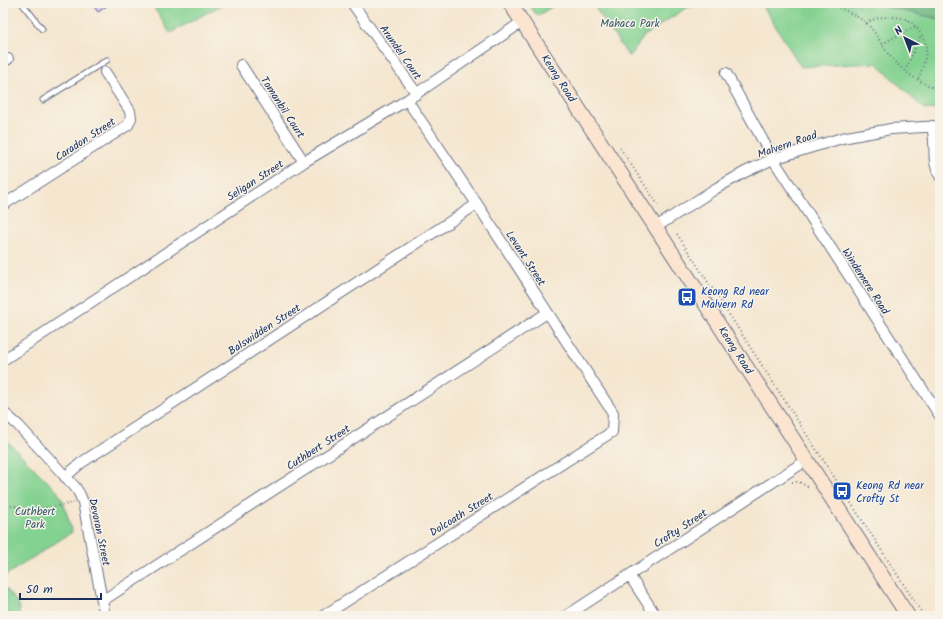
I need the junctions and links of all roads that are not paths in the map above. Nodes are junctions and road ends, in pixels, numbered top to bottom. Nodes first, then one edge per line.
1 (22, 3) edge
2 (352, 3) edge
3 (510, 3) edge
4 (522, 22) junction
5 (42, 29) dead end
6 (107, 60) dead end
7 (241, 65) dead end
8 (103, 68) junction
9 (726, 73) dead end
10 (416, 94) junction
11 (43, 100) dead end
12 (407, 100) junction
13 (936, 126) edge
14 (773, 159) junction
15 (304, 162) junction
16 (940, 176) edge
17 (477, 204) junction
18 (3, 205) edge
19 (656, 227) junction
20 (547, 313) junction
21 (3, 360) edge
22 (3, 412) edge
23 (940, 416) edge
24 (612, 432) joint
25 (807, 460) junction
26 (65, 477) junction
27 (629, 575) junction
28 (102, 601) junction
29 (105, 616) edge
30 (323, 616) edge
31 (566, 616) edge
32 (656, 616) edge
33 (908, 616) edge

1 - 5 lane
2 - 10 street, Arundel Court
3 - 4 street, Keong Road
4 - 10 street, Seligan Street
4 - 19 street, Keong Road
6 - 8 lane
7 - 15 street, Tomanbil Court
8 - 11 lane
8 - 18 street, Caradon Street
9 - 14 street, Windemere Road
10 - 12 street, Seligan Street
12 - 15 street, Seligan Street
12 - 17 street, Levant Street
13 - 14 street, Malvern Road
13 - 16 street
14 - 19 street, Malvern Road
14 - 23 street, Windemere Road
15 - 21 street, Seligan Street
17 - 20 street, Levant Street
17 - 26 street, Balswidden Street
19 - 25 street, Keong Road
20 - 24 street, Levant Street
20 - 28 street, Cuthbert Street
22 - 26 street, Devoran Street
24 - 30 street, Dolcoath Street
25 - 27 street, Crofty Street
25 - 33 street, Keong Road
26 - 28 street, Devoran Street
27 - 31 street, Crofty Street
27 - 32 street
28 - 29 street, Devoran Street

